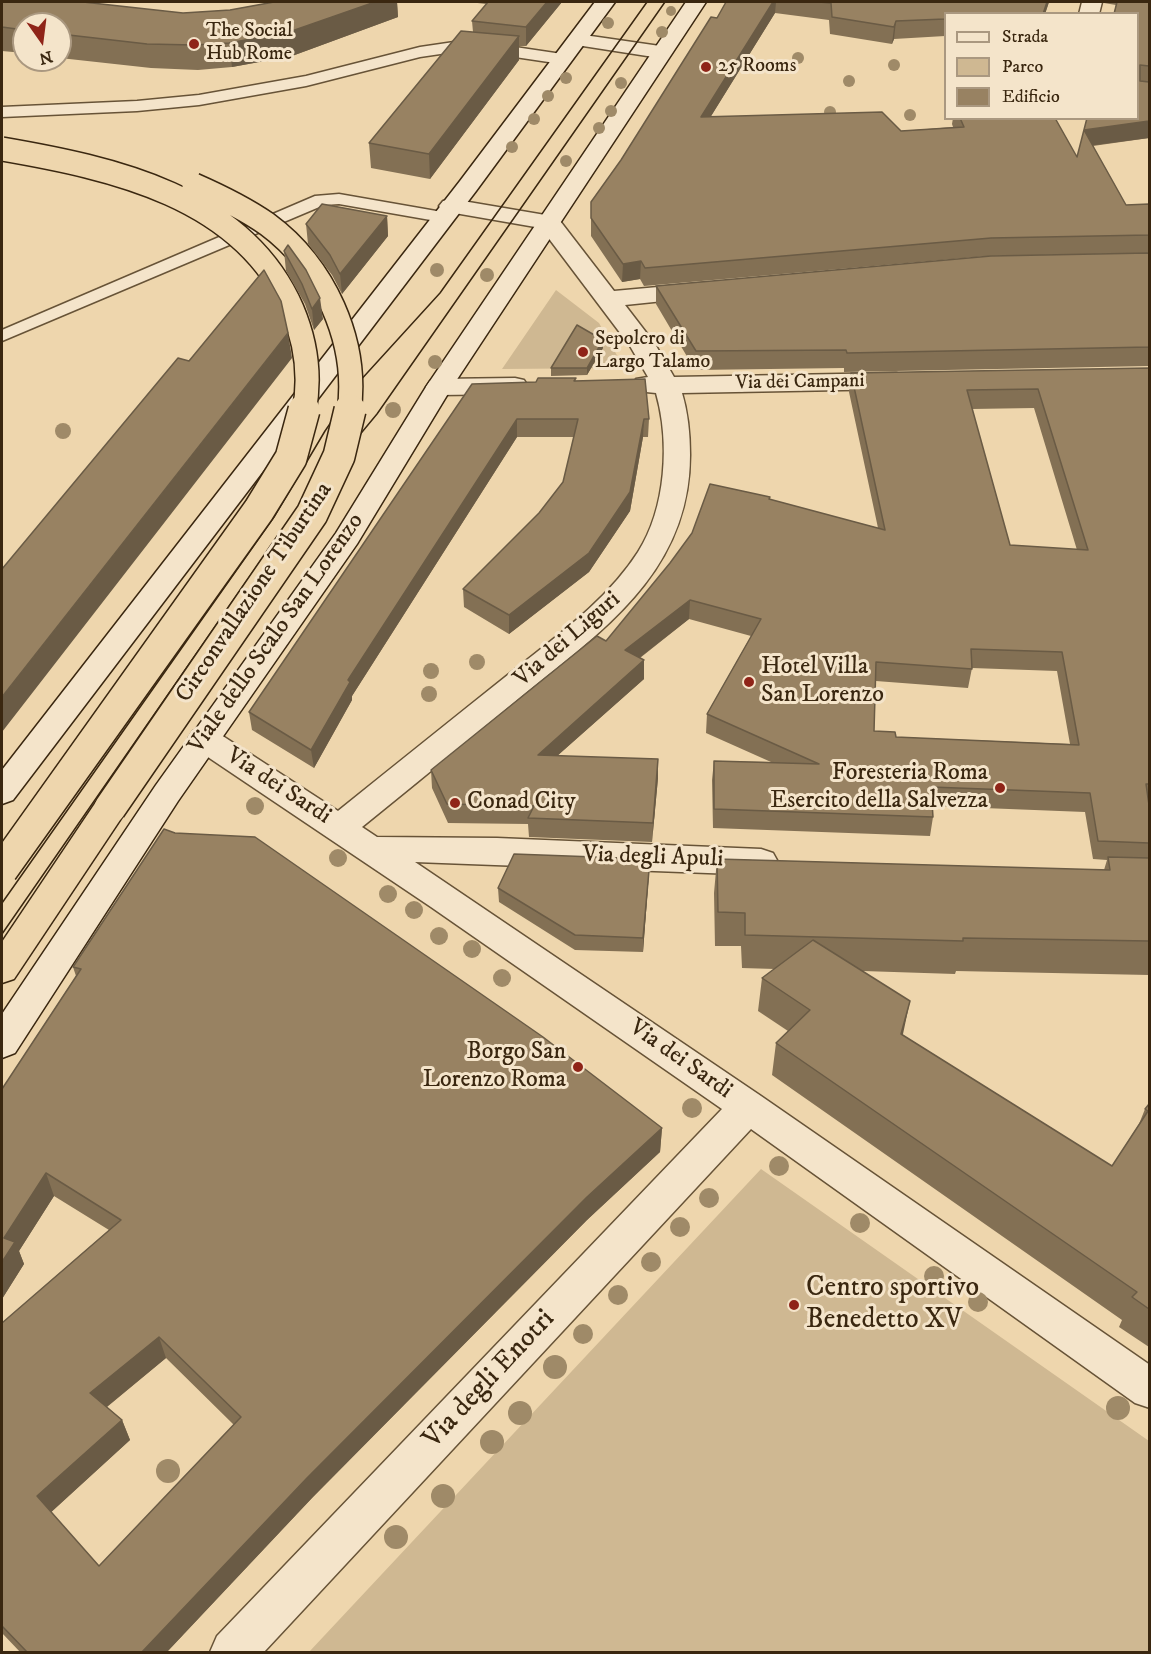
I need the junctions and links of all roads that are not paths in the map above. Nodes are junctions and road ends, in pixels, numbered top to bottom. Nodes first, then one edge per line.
1 (605, 2) edge
2 (696, 2) edge
3 (569, 49) junction
4 (660, 52) junction
5 (2, 112) edge
6 (2, 135) edge
7 (2, 150) edge
8 (447, 212) junction
9 (549, 222) junction
10 (729, 287) edge
11 (609, 299) junction
12 (2, 336) edge
13 (926, 380) edge
14 (666, 385) junction
15 (537, 386) edge
16 (619, 386) edge
17 (439, 387) junction
18 (204, 739) junction
19 (2, 792) edge
20 (340, 827) junction
21 (372, 849) junction
22 (791, 863) edge
23 (2, 870) edge
24 (2, 969) edge
25 (2, 1043) edge
26 (748, 1107) junction
27 (1149, 1389) edge
28 (233, 1653) edge

1 - 3 street
2 - 4 street, Viale dello Scalo San Lorenzo
3 - 4 street
3 - 5 lane
3 - 8 street
4 - 9 street, Viale dello Scalo San Lorenzo
6 - 24 highway, Circonvallazione Tiburtina, bridge
7 - 23 highway, Circonvallazione Tiburtina, bridge
8 - 9 street
8 - 12 lane
8 - 19 street
9 - 11 street, Via dei Liguri
9 - 17 street, Viale dello Scalo San Lorenzo
10 - 11 street
11 - 14 street, Via dei Liguri
13 - 14 street, Via dei Campani
14 - 16 street, Via dei Campani
14 - 20 street, Via dei Liguri
15 - 17 street
17 - 18 street, Viale dello Scalo San Lorenzo
18 - 20 street, Via dei Sardi
18 - 25 street, Viale dello Scalo San Lorenzo
20 - 21 street, Via dei Sardi
21 - 22 street, Via degli Apuli
21 - 26 street, Via dei Sardi
26 - 27 street, Via dei Sardi
26 - 28 street, Via degli Enotri

